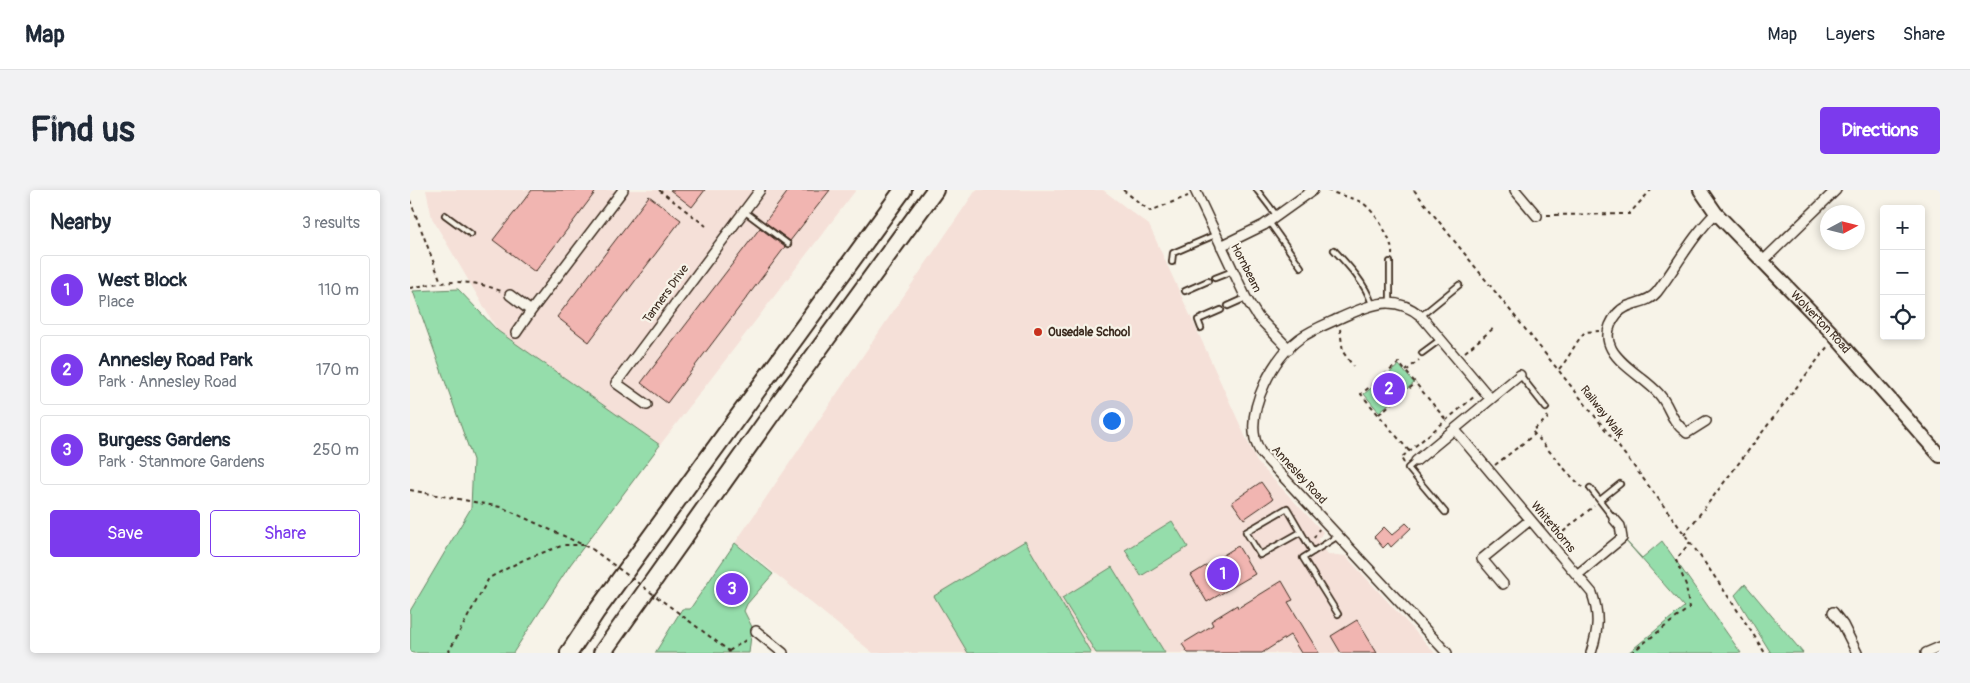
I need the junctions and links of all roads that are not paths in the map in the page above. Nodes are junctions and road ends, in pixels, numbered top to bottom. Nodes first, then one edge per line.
1 (623, 190) edge
2 (760, 190) edge
3 (903, 190) edge
4 (935, 190) edge
5 (1257, 190) edge
6 (1313, 190) edge
7 (1515, 190) edge
8 (1700, 190) edge
9 (1836, 190) edge
10 (1195, 191) edge
11 (744, 211) junction
12 (1716, 212) junction
13 (445, 214) dead end
14 (1537, 216) road end
15 (1273, 219) junction
16 (471, 234) dead end
17 (1215, 235) junction
18 (788, 244) dead end
19 (1221, 246) junction
20 (1334, 250) dead end
21 (1764, 260) junction
22 (1172, 262) dead end
23 (1390, 262) road end
24 (1301, 267) dead end
25 (1233, 271) junction
26 (1215, 278) dead end
27 (1208, 281) dead end
28 (1459, 285) dead end
29 (1185, 291) dead end
30 (510, 295) road end
31 (1246, 298) junction
32 (1390, 302) junction
33 (1372, 304) junction
34 (1228, 306) dead end
35 (1221, 310) dead end
36 (531, 311) junction
37 (1422, 316) junction
38 (1201, 328) dead end
39 (516, 333) dead end
40 (1441, 339) junction
41 (1289, 349) junction
42 (1422, 354) road end
43 (1520, 375) joint
44 (1490, 398) junction
45 (647, 405) dead end
46 (1546, 408) road end
47 (1706, 421) dead end
48 (1455, 430) junction
49 (1940, 456) edge
50 (1412, 464) joint
51 (1620, 484) dead end
52 (1590, 488) dead end
53 (1600, 500) junction
54 (1445, 512) dead end
55 (1614, 519) joint
56 (1530, 520) junction
57 (1301, 532) junction
58 (1338, 536) junction
59 (1313, 552) junction
60 (1577, 575) junction
61 (1503, 584) dead end
62 (1833, 612) dead end
63 (1338, 614) dead end
64 (756, 631) road end
65 (1940, 647) edge
66 (569, 653) edge
67 (602, 653) edge
68 (783, 653) edge
69 (1447, 653) edge
70 (1591, 653) edge
71 (1857, 653) edge
72 (1926, 653) edge

1 - 36 street
2 - 11 street, Tanners Drive
3 - 66 highway
4 - 67 highway
5 - 15 lane
6 - 15 street
7 - 14 street
8 - 12 street, Wolverton Road
9 - 21 street
10 - 17 street, Hornbeam
11 - 18 lane
11 - 45 street, Tanners Drive
12 - 21 street, Wolverton Road
12 - 47 street
13 - 16 lane
15 - 19 street
15 - 24 lane
17 - 19 street, Hornbeam
17 - 22 lane
19 - 25 street, Hornbeam
20 - 33 lane
21 - 49 street, Wolverton Road
23 - 32 lane
25 - 26 lane
25 - 31 street, Hornbeam
27 - 29 lane
28 - 37 lane
30 - 36 street
31 - 34 lane
31 - 41 street, Hornbeam
32 - 33 street, Annesley Road
32 - 37 street, Annesley Road
33 - 41 street, Annesley Road
35 - 38 lane
36 - 39 street
37 - 40 street, Annesley Road
40 - 42 lane
40 - 44 street, Annesley Road
41 - 58 street, Annesley Road
43 - 44 street
43 - 46 lane
44 - 48 street
48 - 50 street
48 - 56 street, Whitethorns
50 - 54 lane
51 - 53 lane
52 - 53 lane
53 - 55 lane
55 - 60 street
56 - 60 street, Whitethorns
56 - 61 street
57 - 57 lane
57 - 59 lane
58 - 59 lane
58 - 69 street, Annesley Road
59 - 63 lane
60 - 70 street, Whitethorns
62 - 71 street
64 - 68 street
65 - 72 street

